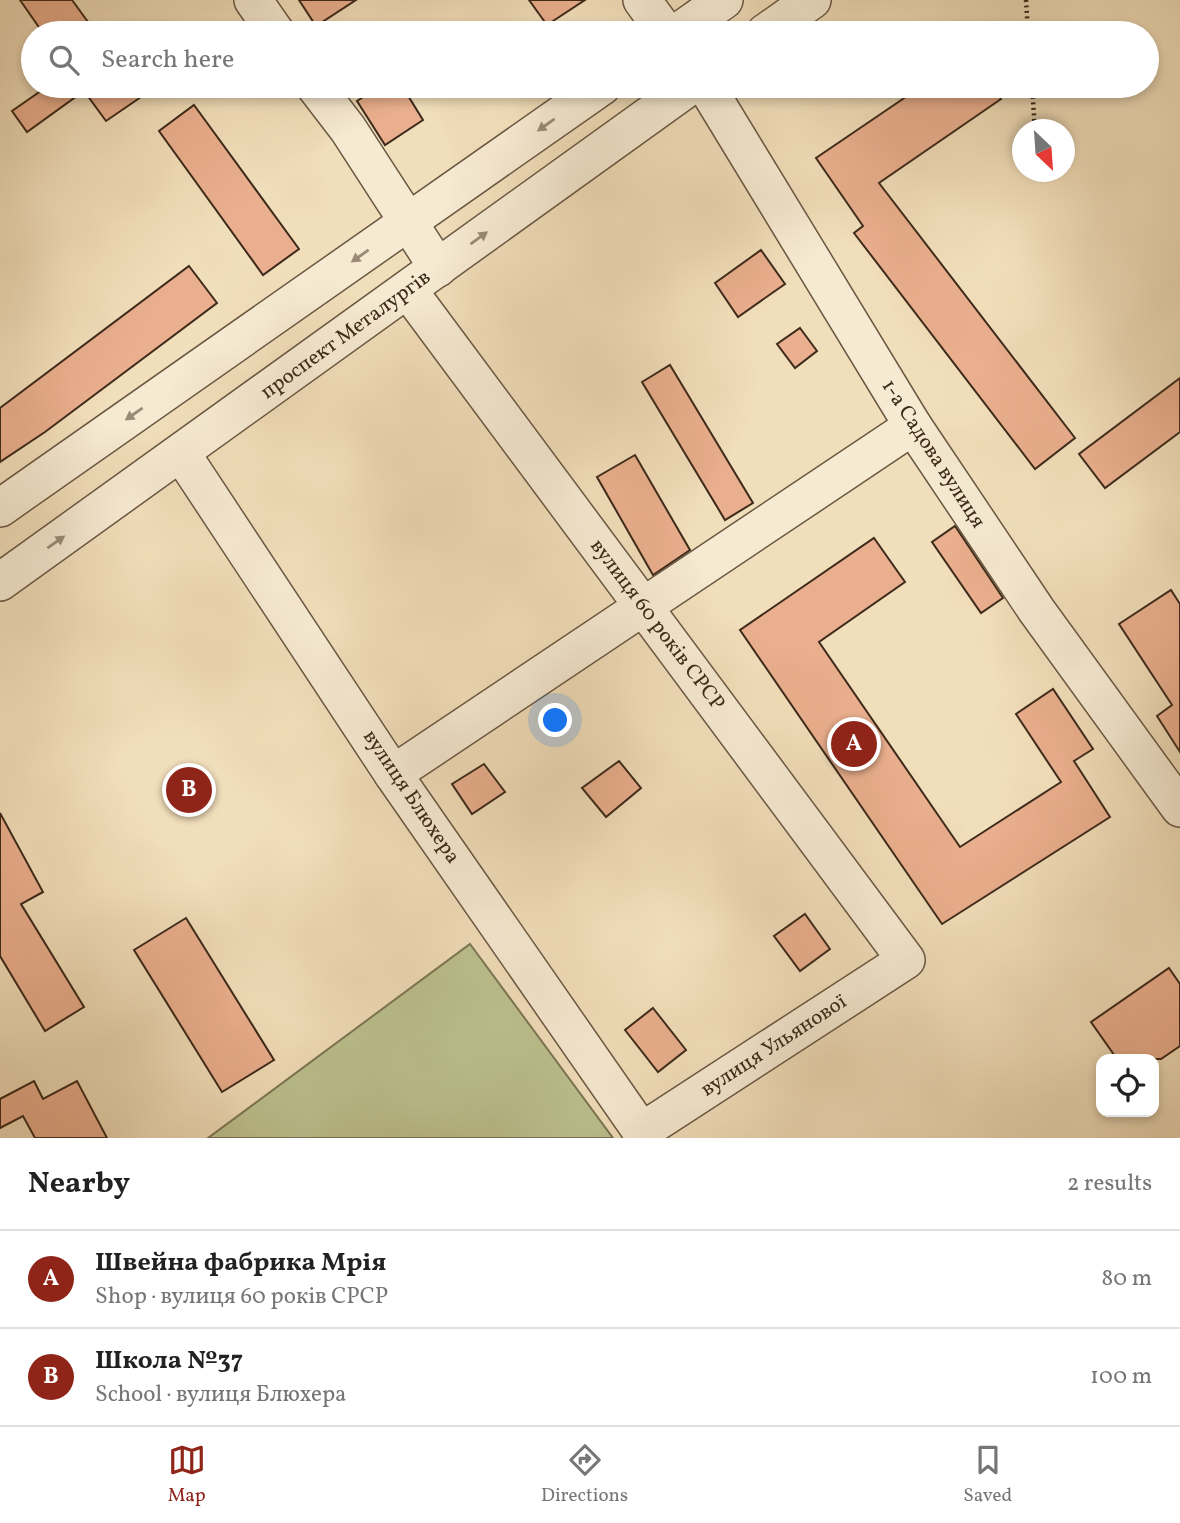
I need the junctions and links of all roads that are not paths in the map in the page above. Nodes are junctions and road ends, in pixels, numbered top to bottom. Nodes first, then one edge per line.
1 (253, 0) edge
2 (642, 0) edge
3 (724, 0) edge
4 (812, 0) edge
5 (268, 21) edge
6 (657, 21) edge
7 (694, 21) edge
8 (782, 21) edge
9 (324, 98) edge
10 (585, 98) edge
11 (673, 98) edge
12 (713, 98) edge
13 (409, 222) junction
14 (438, 268) junction
15 (408, 290) junction
16 (179, 382) junction
17 (912, 426) junction
18 (216, 428) junction
19 (181, 453) junction
20 (0, 508) edge
21 (0, 582) edge
22 (393, 774) junction
23 (1180, 808) edge
24 (906, 960) joint
25 (643, 1135) edge

1 - 5 street
2 - 6 street
3 - 7 street
4 - 8 street
9 - 13 street
10 -> 13 street
14 -> 11 street, проспект Металургів
12 - 17 street, 1-а Садова вулиця
13 - 14 street
13 -> 16 street
14 - 15 street, проспект Металургів
15 - 18 street, проспект Металургів
15 - 24 street, вулиця 60 років СРСР
16 - 18 street
16 -> 20 street
17 - 22 street
17 - 23 street, 1-а Садова вулиця
18 - 19 street, проспект Металургів
21 -> 19 street, проспект Металургів
19 - 22 street, вулиця Блюхера
22 - 25 street, вулиця Блюхера
24 - 25 street, вулиця Ульянової

